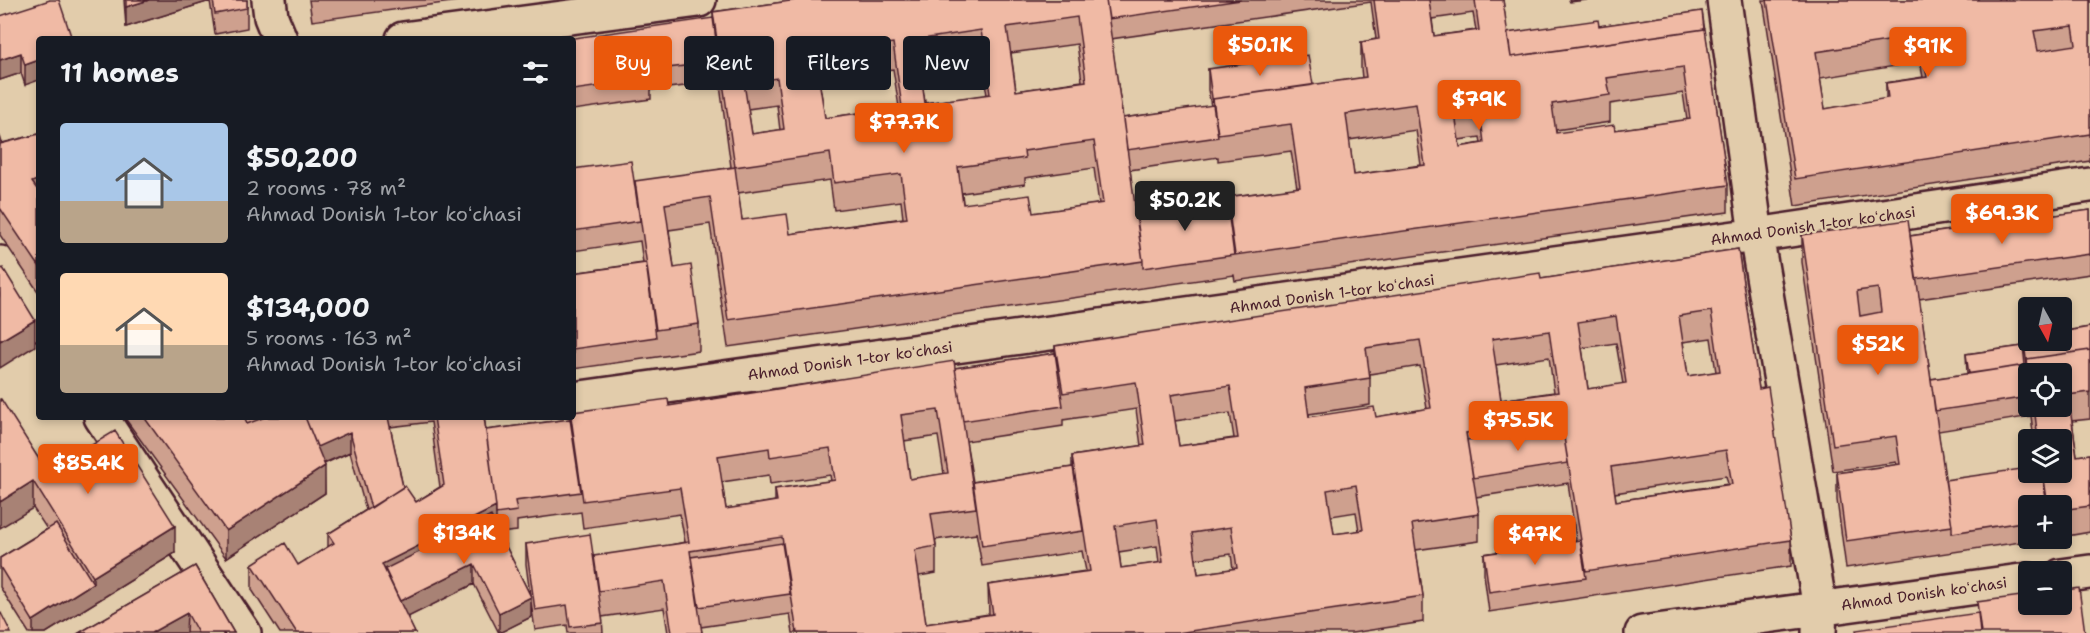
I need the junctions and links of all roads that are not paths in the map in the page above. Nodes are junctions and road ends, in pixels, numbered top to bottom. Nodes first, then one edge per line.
1 (269, 0) edge
2 (699, 0) edge
3 (1724, 0) edge
4 (279, 36) edge
5 (426, 36) edge
6 (2090, 185) edge
7 (1756, 235) junction
8 (0, 263) edge
9 (36, 318) edge
10 (576, 399) edge
11 (103, 420) edge
12 (2090, 572) edge
13 (2072, 574) edge
14 (2018, 582) edge
15 (1820, 621) edge
16 (244, 633) edge
17 (1642, 633) edge

1 - 4 street
2 - 5 street
3 - 7 street
6 - 7 street, Ahmad Donish 1-tor koʻchasi
7 - 10 street, Ahmad Donish 1-tor koʻchasi
7 - 15 street
8 - 9 street
11 - 16 street
12 - 13 street
14 - 15 street, Ahmad Donish koʻchasi
15 - 17 street, Ahmad Donish koʻchasi

